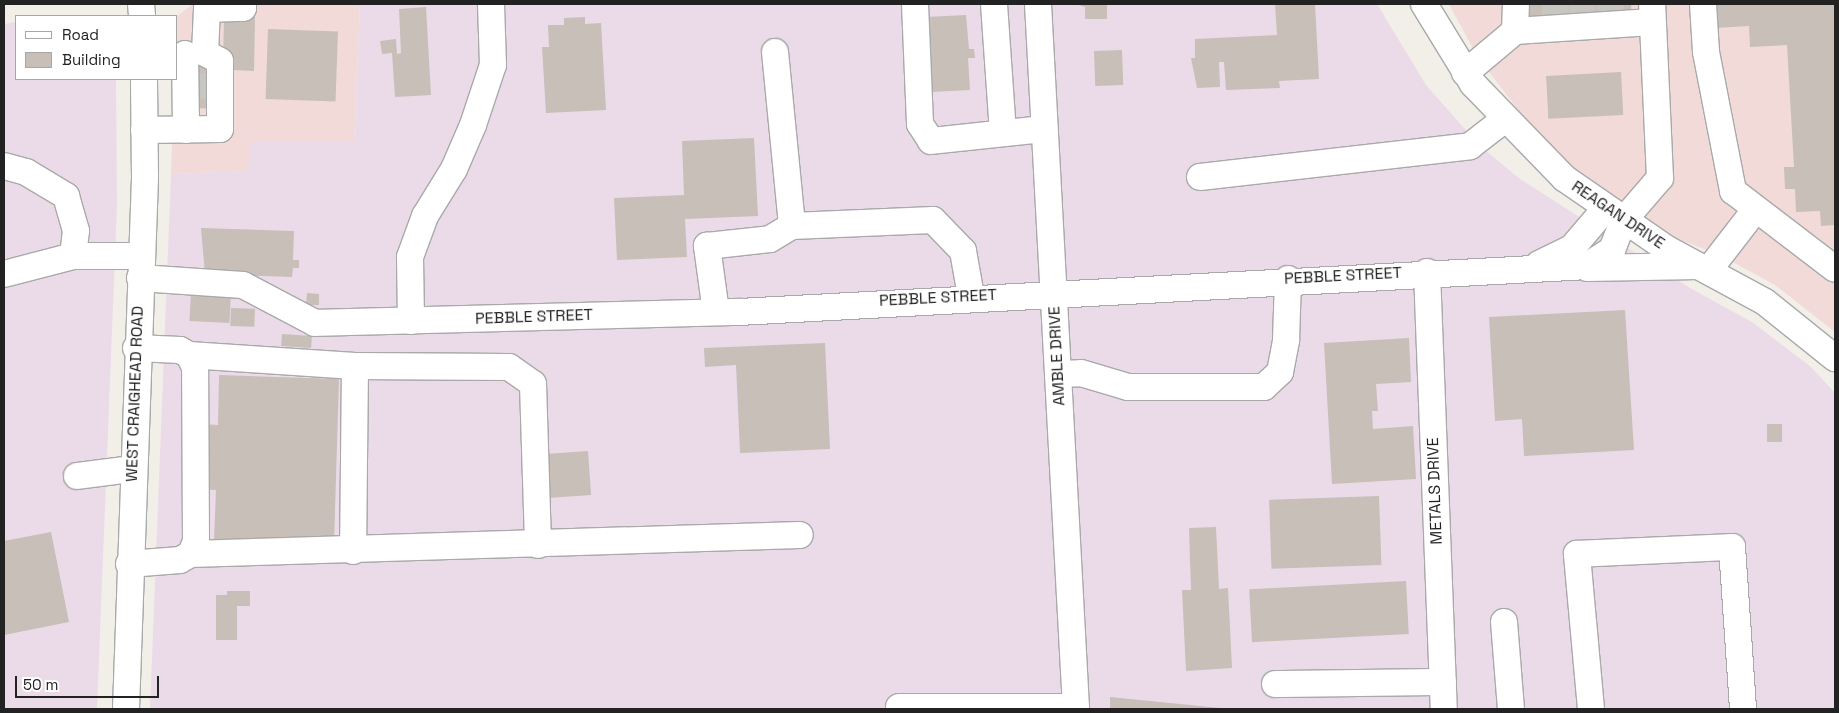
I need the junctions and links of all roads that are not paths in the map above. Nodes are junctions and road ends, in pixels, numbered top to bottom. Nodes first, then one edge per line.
1 (243, 4) edge
2 (491, 4) edge
3 (915, 4) edge
4 (994, 4) edge
5 (1038, 4) edge
6 (1424, 4) edge
7 (1516, 4) edge
8 (1703, 4) edge
9 (1652, 13) edge
10 (1515, 31) junction
11 (775, 52) dead end
12 (189, 54) edge
13 (1465, 73) junction
14 (144, 80) edge
15 (204, 86) junction
16 (1505, 119) junction
17 (1044, 129) junction
18 (144, 130) junction
19 (186, 130) junction
20 (1003, 133) junction
21 (4, 166) edge
22 (1200, 177) dead end
23 (1756, 209) junction
24 (1614, 215) junction
25 (792, 226) junction
26 (73, 256) junction
27 (1531, 266) junction
28 (140, 267) junction
29 (1566, 268) junction
30 (1703, 268) junction
31 (1835, 269) edge
32 (1427, 272) junction
33 (4, 274) edge
34 (1288, 279) junction
35 (1053, 292) junction
36 (971, 296) junction
37 (716, 312) junction
38 (410, 321) junction
39 (136, 348) junction
40 (189, 355) junction
41 (1835, 358) edge
42 (355, 366) junction
43 (1058, 374) junction
44 (132, 469) junction
45 (77, 476) dead end
46 (800, 535) dead end
47 (538, 544) junction
48 (353, 551) junction
49 (192, 554) junction
50 (129, 564) junction
51 (1504, 622) dead end
52 (1443, 682) junction
53 (1275, 684) dead end
54 (899, 707) dead end
55 (1076, 708) edge
56 (126, 709) edge
57 (1444, 709) edge
58 (1512, 709) edge
59 (1591, 709) edge
60 (1743, 709) edge

1 - 12 street
2 - 38 street
3 - 20 street
4 - 20 street
5 - 17 street, AMBLE DRIVE
6 - 13 street, REAGAN DRIVE
7 - 10 street
8 - 23 street
9 - 10 street
9 - 24 street
10 - 13 street
11 - 25 street
12 - 15 street
12 - 15 street
13 - 16 street, REAGAN DRIVE
14 - 18 street, WEST CRAIGHEAD ROAD
15 - 19 street
15 - 19 street
16 - 22 street
16 - 24 street, REAGAN DRIVE
17 - 20 street
17 - 35 street, AMBLE DRIVE
18 - 19 street
18 - 28 street, WEST CRAIGHEAD ROAD
21 - 26 street
23 - 30 street
23 - 31 street
24 - 27 street, PEBBLE STREET
24 - 29 street, PEBBLE STREET
24 - 30 street, REAGAN DRIVE
25 - 36 street
25 - 37 street
26 - 28 street, PEBBLE STREET
26 - 33 street, PEBBLE STREET
27 - 29 street, PEBBLE STREET
27 - 32 street, PEBBLE STREET
28 - 38 street, PEBBLE STREET
28 - 39 street, WEST CRAIGHEAD ROAD
29 - 30 street, PEBBLE STREET
30 - 41 street, REAGAN DRIVE
32 - 34 street, PEBBLE STREET
32 - 52 street, METALS DRIVE
34 - 35 street, PEBBLE STREET
34 - 43 street
35 - 36 street, PEBBLE STREET
35 - 43 street, AMBLE DRIVE
36 - 37 street, PEBBLE STREET
37 - 38 street, PEBBLE STREET
39 - 40 street
39 - 44 street, WEST CRAIGHEAD ROAD
40 - 42 street
40 - 49 street
42 - 47 street
42 - 48 street
43 - 55 street, AMBLE DRIVE
44 - 45 street
44 - 50 street, WEST CRAIGHEAD ROAD
46 - 47 street
47 - 48 street
48 - 49 street
49 - 50 street
50 - 56 street, WEST CRAIGHEAD ROAD
51 - 58 street
52 - 53 street
52 - 57 street, METALS DRIVE
54 - 55 street
59 - 60 street

